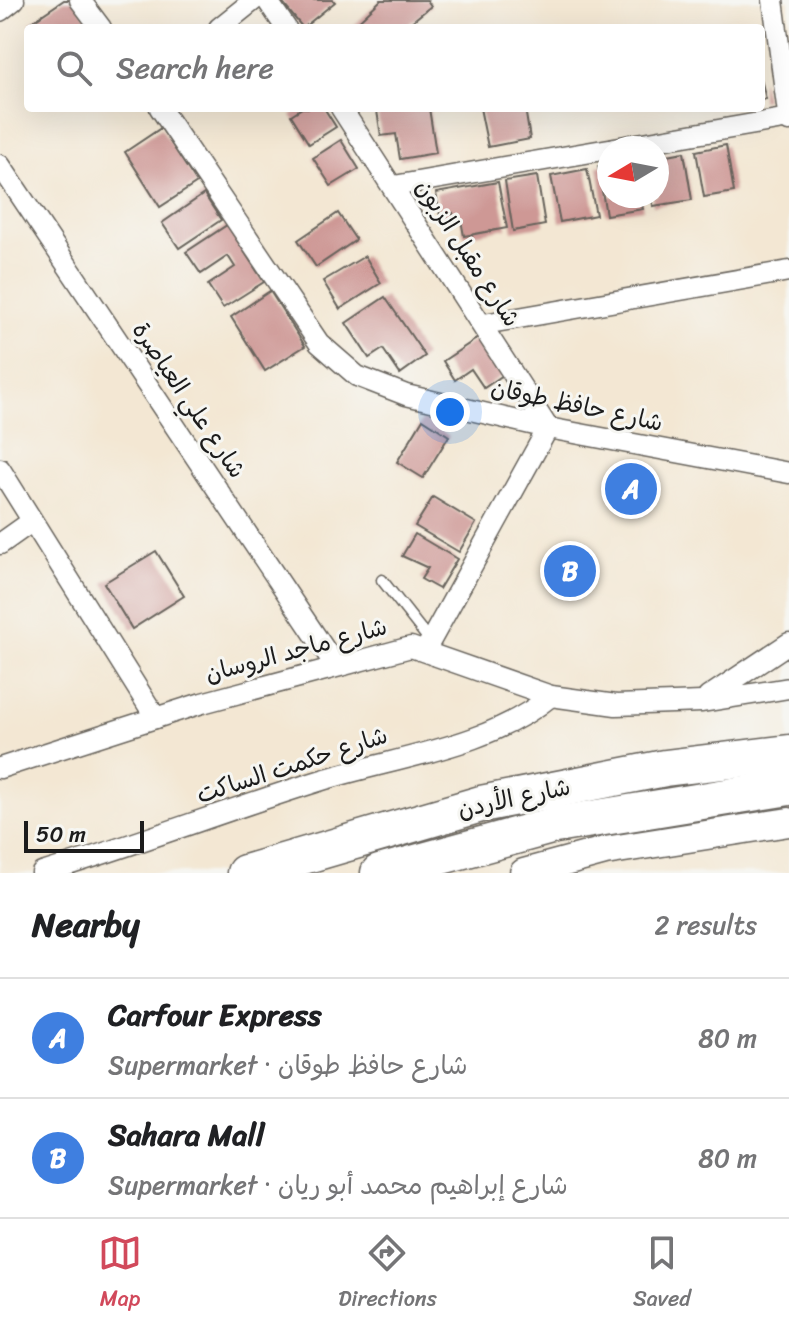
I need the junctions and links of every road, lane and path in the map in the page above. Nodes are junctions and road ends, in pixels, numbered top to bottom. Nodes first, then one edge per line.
1 (14, 0) edge
2 (80, 0) edge
3 (254, 0) edge
4 (267, 0) edge
5 (773, 0) edge
6 (0, 11) edge
7 (98, 24) edge
8 (224, 24) edge
9 (283, 24) edge
10 (163, 112) edge
11 (344, 112) edge
12 (789, 119) edge
13 (669, 139) edge
14 (597, 151) edge
15 (0, 165) edge
16 (394, 186) junction
17 (789, 271) edge
18 (484, 324) junction
19 (548, 428) junction
20 (0, 469) edge
21 (789, 473) edge
22 (31, 522) junction
23 (0, 544) edge
24 (382, 580) dead end
25 (789, 643) edge
26 (428, 645) junction
27 (335, 665) junction
28 (789, 688) edge
29 (551, 696) junction
30 (702, 702) junction
31 (156, 718) junction
32 (789, 753) edge
33 (0, 768) edge
34 (789, 787) edge
35 (789, 822) edge
36 (42, 873) edge
37 (245, 873) edge
38 (379, 873) edge
39 (524, 873) edge

1 - 6 street
2 - 7 street
3 - 8 street
4 - 9 street
5 - 12 street
10 - 19 street, شارع حافظ طوقان
11 - 16 street, شارع مقبل الزبون
12 - 13 street
14 - 16 street
15 - 27 street, شارع علي العياصرة
16 - 18 street, شارع مقبل الزبون
17 - 18 street
18 - 19 street, شارع مقبل الزبون
19 - 21 street, شارع حافظ طوقان
19 - 26 street
20 - 22 street
22 - 23 street
22 - 31 street
24 - 26 lane
25 - 30 street
26 - 27 street, شارع ماجد الروسان
26 - 29 street, شارع ماجد الروسان
27 - 31 street, شارع ماجد الروسان
28 - 30 street, شارع ماجد الروسان
29 - 30 street, شارع ماجد الروسان
29 - 36 street, شارع حكمت الساكت
31 - 33 street, شارع ماجد الروسان
32 - 37 highway, شارع الأردن
34 - 38 highway, شارع الأردن
35 - 39 street

